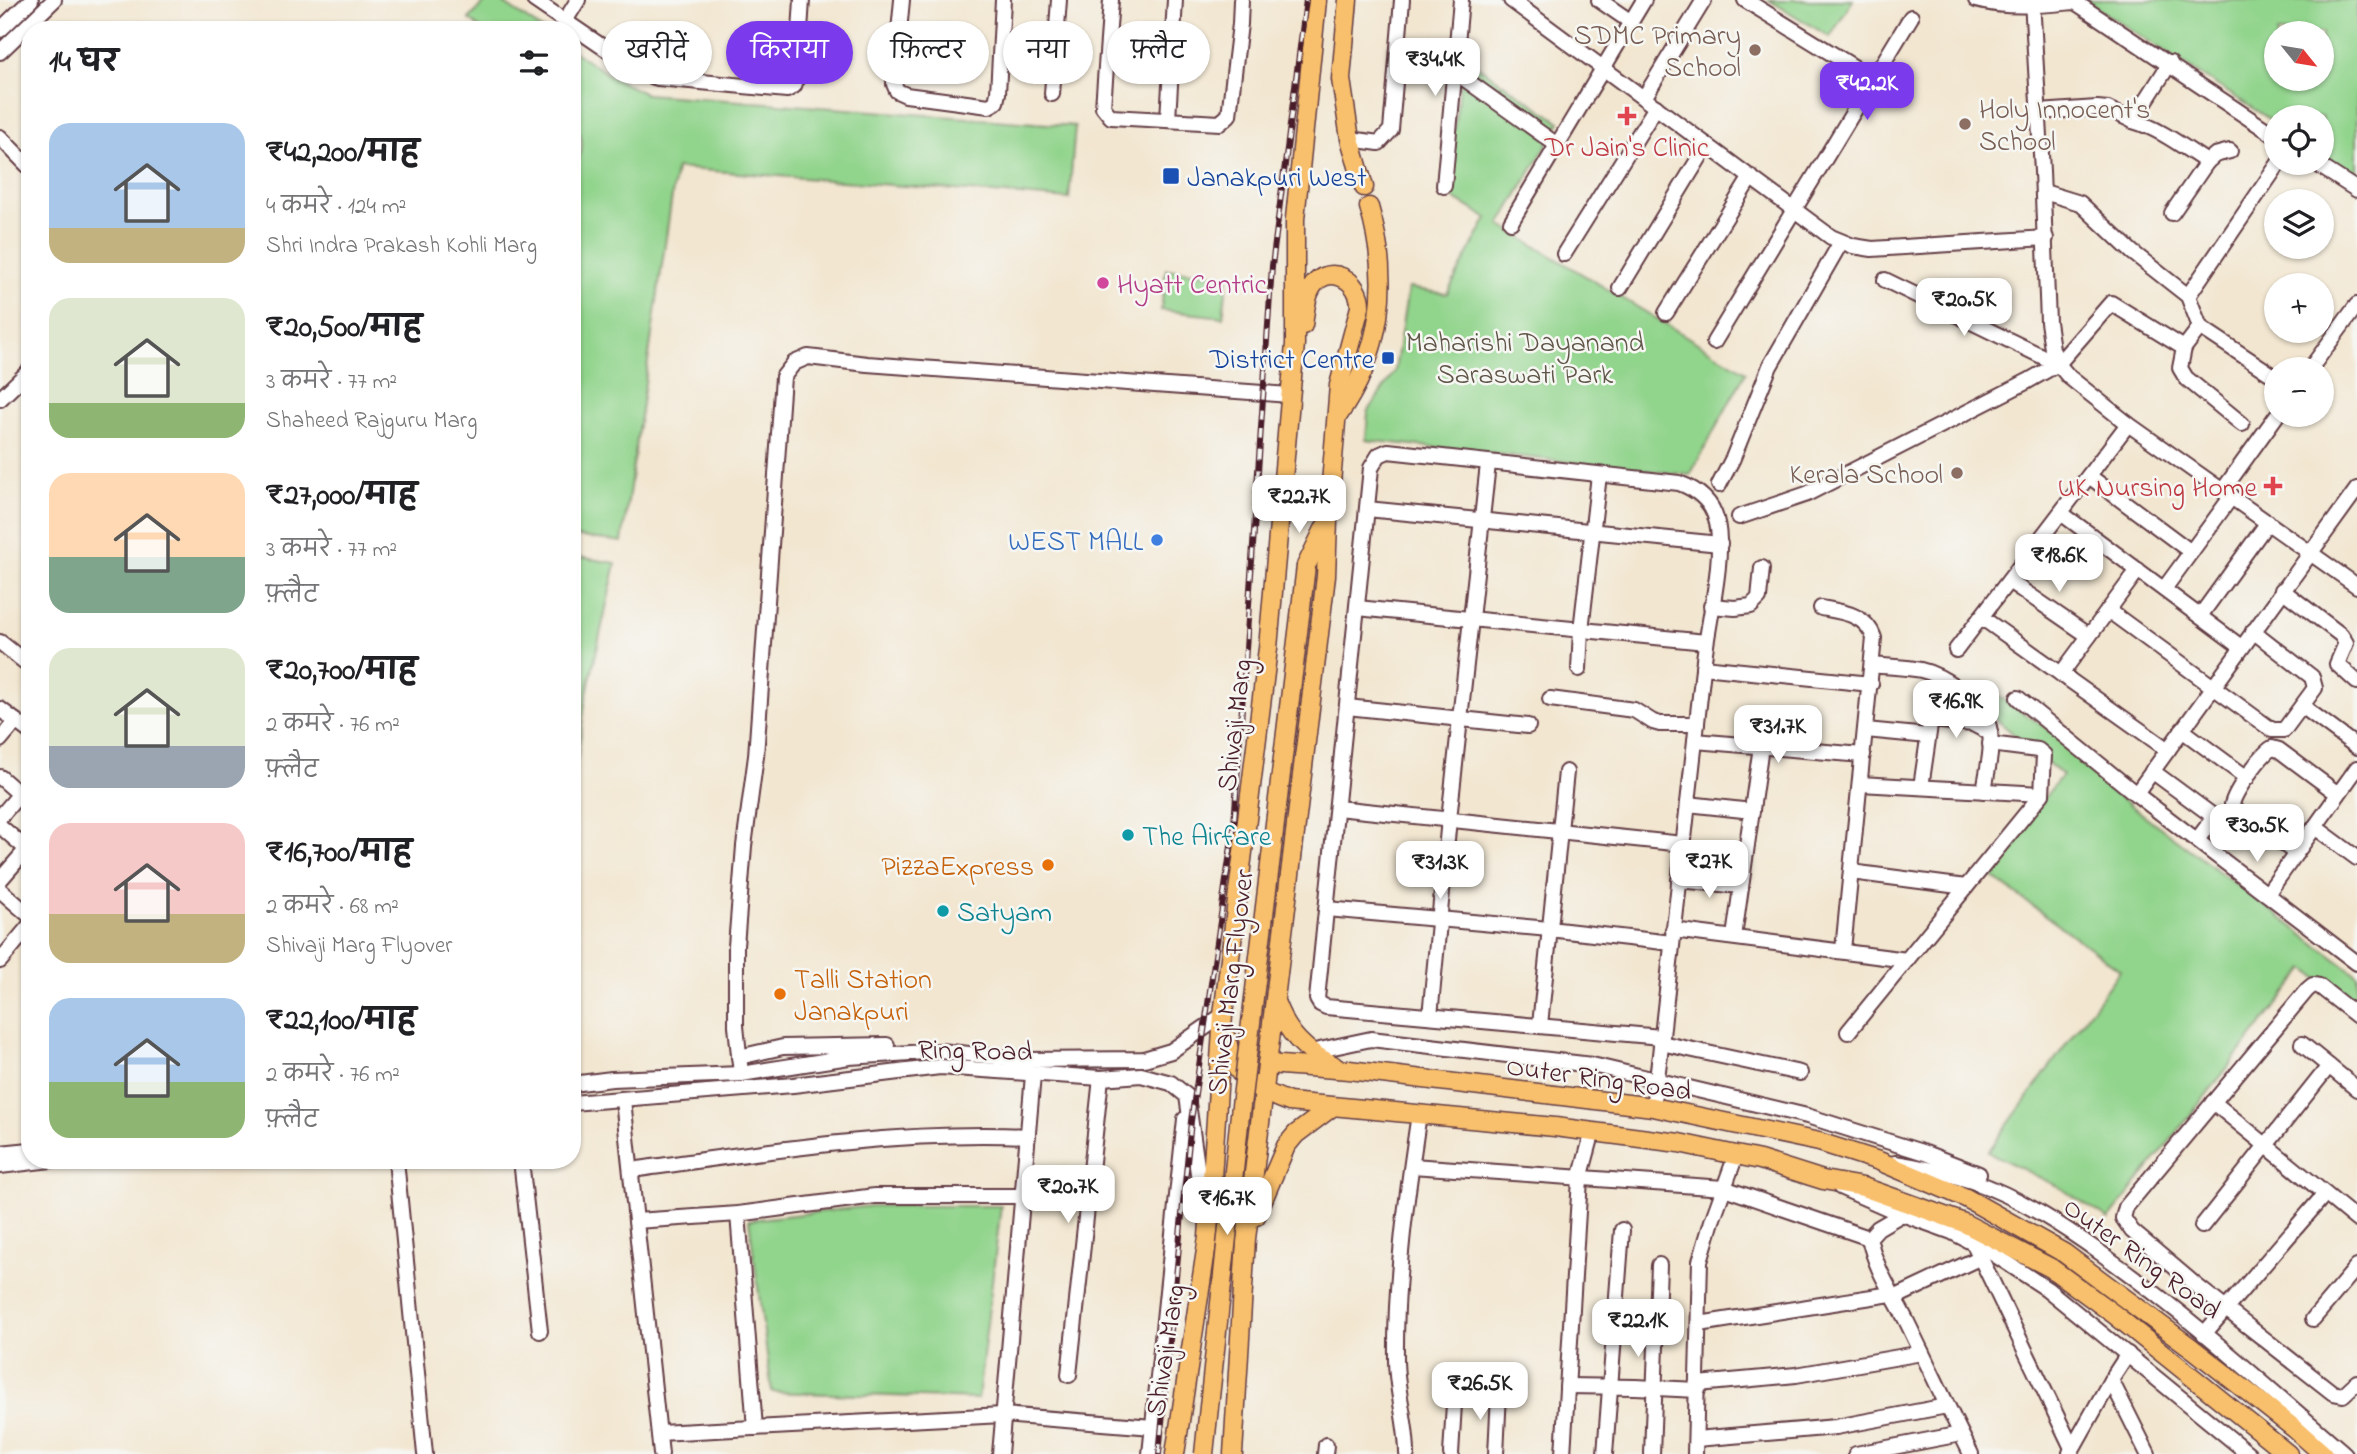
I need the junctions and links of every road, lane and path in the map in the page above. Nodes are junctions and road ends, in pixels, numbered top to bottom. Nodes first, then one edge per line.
1 (30, 0) edge
2 (54, 0) edge
3 (534, 0) edge
4 (578, 0) edge
5 (802, 0) edge
6 (902, 0) edge
7 (1003, 0) edge
8 (1059, 0) edge
9 (1111, 0) edge
10 (1175, 0) edge
11 (1241, 0) edge
12 (1317, 0) edge
13 (1348, 0) edge
14 (1402, 0) edge
15 (1461, 0) edge
16 (1511, 0) edge
17 (1599, 0) edge
18 (1644, 0) edge
19 (1704, 0) edge
20 (1745, 0) edge
21 (1976, 0) edge
22 (2073, 1) edge
23 (2006, 2) edge
24 (2032, 3) edge
25 (1911, 17) dead end
26 (32, 21) edge
27 (565, 21) joint
28 (1631, 22) junction
29 (0, 30) edge
30 (21, 32) edge
31 (581, 32) edge
32 (0, 52) edge
33 (2170, 64) junction
34 (1603, 68) junction
35 (1455, 72) junction
36 (1873, 79) junction
37 (1052, 94) dead end
38 (1644, 98) junction
39 (1656, 107) junction
40 (2039, 112) junction
41 (1168, 119) junction
42 (2133, 121) junction
43 (2264, 128) edge
44 (0, 137) edge
45 (1350, 139) junction
46 (1557, 145) junction
47 (1707, 145) junction
48 (2230, 151) dead end
49 (21, 159) edge
50 (2207, 162) junction
51 (2271, 175) edge
52 (2334, 175) edge
53 (1751, 177) junction
54 (1444, 186) dead end
55 (1364, 187) dead end
56 (2357, 190) edge
57 (2043, 192) junction
58 (1369, 207) dead end
59 (1794, 209) junction
60 (2172, 213) dead end
61 (1511, 222) dead end
62 (2046, 238) junction
63 (1836, 239) junction
64 (1564, 254) dead end
65 (1885, 280) dead end
66 (1620, 288) dead end
67 (2188, 296) junction
68 (2357, 305) edge
69 (1666, 313) dead end
70 (2200, 327) junction
71 (1714, 342) dead end
72 (2184, 348) junction
73 (2319, 357) edge
74 (2057, 363) junction
75 (2264, 369) edge
76 (21, 379) edge
77 (1290, 395) junction
78 (0, 399) edge
79 (1335, 420) junction
80 (2128, 424) junction
81 (2242, 424) dead end
82 (2269, 427) edge
83 (1488, 464) junction
84 (1599, 475) junction
85 (2089, 476) junction
86 (1719, 485) dead end
87 (2357, 489) edge
88 (2227, 493) junction
89 (1367, 509) junction
90 (2061, 513) junction
91 (1739, 517) dead end
92 (1482, 520) junction
93 (1328, 521) junction
94 (2268, 522) junction
95 (1592, 531) junction
96 (1720, 544) junction
97 (2190, 552) junction
98 (2309, 552) junction
99 (1762, 568) dead end
100 (2138, 570) junction
101 (2010, 580) junction
102 (2357, 586) edge
103 (2164, 589) junction
104 (2282, 590) junction
105 (1711, 606) junction
106 (1357, 608) junction
107 (1821, 608) dead end
108 (2108, 610) junction
109 (2200, 616) junction
110 (1982, 617) junction
111 (1471, 619) junction
112 (1581, 630) junction
113 (2253, 631) junction
114 (2089, 636) junction
115 (0, 642) edge
116 (1706, 642) junction
117 (2241, 647) junction
118 (1956, 650) dead end
119 (21, 659) edge
120 (1873, 666) junction
121 (1703, 667) junction
122 (1579, 669) dead end
123 (2061, 674) junction
124 (1946, 681) junction
125 (2357, 682) edge
126 (1871, 684) junction
127 (2213, 686) junction
128 (2018, 698) dead end
129 (1550, 699) dead end
130 (1347, 706) junction
131 (2302, 706) junction
132 (0, 709) edge
133 (1460, 719) junction
134 (1931, 720) junction
135 (16, 721) junction
136 (1697, 724) junction
137 (21, 725) edge
138 (1528, 726) dead end
139 (1866, 730) junction
140 (2182, 730) junction
141 (1928, 736) junction
142 (1990, 738) junction
143 (0, 740) edge
144 (1695, 741) junction
145 (1760, 746) junction
146 (2357, 747) edge
147 (2168, 750) junction
148 (1863, 755) junction
149 (2356, 770) edge
150 (2152, 771) junction
151 (1566, 772) dead end
152 (0, 777) edge
153 (2247, 778) junction
154 (1860, 784) junction
155 (1921, 787) junction
156 (1984, 791) junction
157 (2042, 794) junction
158 (2136, 794) junction
159 (2338, 794) junction
160 (21, 795) edge
161 (21, 801) edge
162 (1688, 804) junction
163 (1337, 808) junction
164 (1752, 811) junction
165 (0, 817) edge
166 (1449, 819) junction
167 (0, 826) edge
168 (2315, 827) junction
169 (1560, 831) junction
170 (2197, 840) junction
171 (1683, 844) junction
172 (21, 845) edge
173 (2296, 853) junction
174 (21, 858) edge
175 (2357, 858) edge
176 (1851, 872) junction
177 (0, 880) edge
178 (1679, 880) junction
179 (1741, 886) junction
180 (1966, 887) junction
181 (0, 890) edge
182 (2267, 894) junction
183 (21, 908) edge
184 (1326, 909) junction
185 (1440, 919) junction
186 (1549, 929) junction
187 (21, 936) edge
188 (1673, 937) junction
189 (1734, 937) junction
190 (1233, 945) junction
191 (1280, 950) junction
192 (1843, 950) junction
193 (1907, 960) junction
194 (0, 961) edge
195 (2357, 963) edge
196 (1274, 1000) junction
197 (1223, 1014) junction
198 (1430, 1016) junction
199 (2357, 1016) edge
200 (1540, 1025) junction
201 (1848, 1032) dead end
202 (1661, 1041) junction
203 (2302, 1044) dead end
204 (1167, 1052) junction
205 (1310, 1052) junction
206 (739, 1057) junction
207 (1144, 1059) junction
208 (1267, 1064) junction
209 (2329, 1066) junction
210 (1349, 1070) junction
211 (1800, 1073) dead end
212 (741, 1074) junction
213 (1141, 1074) junction
214 (1033, 1075) junction
215 (1101, 1077) junction
216 (1656, 1081) junction
217 (581, 1083) edge
218 (2357, 1090) edge
219 (1264, 1092) junction
220 (1187, 1096) junction
221 (623, 1100) junction
222 (581, 1102) edge
223 (2213, 1102) junction
224 (1332, 1107) junction
225 (1653, 1107) junction
226 (1419, 1114) junction
227 (1593, 1131) junction
228 (1028, 1136) junction
229 (2267, 1146) junction
230 (21, 1151) edge
231 (0, 1153) edge
232 (1737, 1155) junction
233 (1880, 1161) junction
234 (21, 1164) edge
235 (0, 1166) edge
236 (1412, 1166) junction
237 (397, 1169) edge
238 (521, 1169) edge
239 (631, 1170) junction
240 (1979, 1174) dead end
241 (1580, 1179) junction
242 (1823, 1180) junction
243 (1724, 1188) junction
244 (2325, 1194) junction
245 (1023, 1196) junction
246 (738, 1214) junction
247 (1902, 1214) junction
248 (2357, 1220) edge
249 (636, 1221) junction
250 (2202, 1226) dead end
251 (1622, 1230) dead end
252 (1208, 1237) junction
253 (1869, 1238) junction
254 (1246, 1239) junction
255 (1977, 1250) junction
256 (1659, 1265) dead end
257 (2357, 1267) edge
258 (1892, 1296) junction
259 (2225, 1309) junction
260 (2313, 1319) dead end
261 (1699, 1324) junction
262 (540, 1331) dead end
263 (2204, 1334) junction
264 (1922, 1353) junction
265 (2128, 1354) junction
266 (1069, 1375) dead end
267 (2111, 1380) junction
268 (2357, 1381) edge
269 (1567, 1386) junction
270 (1611, 1386) junction
271 (1455, 1387) dead end
272 (1698, 1387) junction
273 (1655, 1388) junction
274 (1499, 1393) dead end
275 (1947, 1406) junction
276 (1003, 1415) junction
277 (1153, 1427) junction
278 (755, 1428) junction
279 (659, 1433) junction
280 (1961, 1434) junction
281 (1696, 1447) edge
282 (2071, 1451) edge
283 (425, 1454) edge
284 (661, 1454) edge
285 (1000, 1454) edge
286 (1150, 1454) edge
287 (1175, 1454) edge
288 (1204, 1454) edge
289 (1233, 1454) edge
290 (1407, 1454) edge
291 (1451, 1454) edge
292 (1496, 1454) edge
293 (1563, 1454) edge
294 (1605, 1454) edge
295 (1652, 1454) edge
296 (1856, 1454) edge
297 (1971, 1454) edge
298 (2148, 1454) edge
299 (2249, 1454) edge
300 (2288, 1454) edge
301 (2323, 1454) edge
302 (2345, 1454) edge

1 - 29 street
2 - 26 street
3 - 27 street
4 - 27 street
5 - 31 street
6 - 7 street
8 - 37 street
9 - 41 street
10 - 41 street
11 - 41 street
12 - 77 main road, Shivaji Marg
13 - 45 main road
14 - 45 street
15 - 35 street
16 - 34 street
17 - 28 street
18 - 28 street
19 - 38 street
20 - 36 street
21 - 23 street
22 - 24 street
22 - 33 street
23 - 24 street
24 - 40 street
25 - 36 street
28 - 34 street
30 - 32 street
33 - 42 street
33 - 43 street
34 - 38 street
34 - 46 street
35 - 46 street
35 - 54 street
36 - 59 street
38 - 39 street
39 - 47 street
39 - 64 street
40 - 42 street
40 - 57 street
42 - 50 street
44 - 49 street
45 - 55 main road
46 - 61 street
47 - 53 street
47 - 66 street
48 - 50 street
50 - 60 street
51 - 67 street
52 - 56 street
53 - 59 street
53 - 69 street
57 - 62 street
57 - 67 street
58 - 79 main road
59 - 63 street
59 - 71 street
62 - 63 street
62 - 74 street
63 - 86 street
65 - 74 street
67 - 70 street
68 - 73 street
70 - 72 street
70 - 75 street
72 - 74 street
72 - 81 street
74 - 80 street
74 - 91 street
76 - 78 street
77 - 79 main road
77 - 190 main road, Shivaji Marg
77 - 206 street
79 - 93 main road
80 - 85 street
80 - 88 street
82 - 88 street
83 - 84 street
83 - 89 street
83 - 92 street
84 - 95 street
84 - 96 street
85 - 90 street
85 - 97 street
87 - 98 street
88 - 94 street
88 - 97 street
89 - 92 street
89 - 106 street
90 - 100 street
90 - 101 street
92 - 95 street
92 - 111 street
93 - 191 main road
93 - 288 main road, Shivaji Marg Flyover, bridge
94 - 98 street
94 - 109 street
95 - 96 street
95 - 112 street
96 - 105 street
97 - 103 street
98 - 102 street
98 - 104 street
99 - 105 street
100 - 103 street
100 - 108 street
101 - 110 street
101 - 114 street
103 - 109 street
104 - 113 street
104 - 125 street
105 - 116 street
106 - 111 street
106 - 130 street
107 - 120 street
108 - 114 street
108 - 127 street
109 - 117 street
110 - 118 street
110 - 123 street
111 - 112 street
111 - 133 street
112 - 116 street
112 - 122 street
113 - 117 street
113 - 131 street
114 - 123 street
115 - 119 street
116 - 121 street
117 - 127 street
120 - 124 street
120 - 126 street
121 - 126 street
121 - 136 street
123 - 147 street
124 - 134 street
124 - 142 street
126 - 139 street
127 - 131 street
127 - 140 street
128 - 158 street
129 - 136 street
130 - 133 street
130 - 163 street
131 - 146 street
132 - 135 street
133 - 138 street
133 - 166 street
134 - 141 street
134 - 142 street
135 - 137 street
135 - 143 street
136 - 144 street
139 - 141 street
139 - 148 street
140 - 147 street
140 - 153 street
141 - 155 street
142 - 156 street
142 - 157 street
144 - 145 street
144 - 162 street
145 - 148 street
145 - 164 street
147 - 150 street
148 - 154 street
149 - 159 street
150 - 158 street
150 - 170 street
151 - 169 street
152 - 160 street
153 - 159 street
153 - 173 street
154 - 155 street
154 - 176 street
155 - 156 street
156 - 157 street
157 - 180 street
158 - 170 street
159 - 168 street
161 - 165 street
162 - 164 street
162 - 171 street
163 - 166 street
163 - 184 street
164 - 179 street
166 - 169 street
166 - 185 street
167 - 172 street
168 - 173 street
168 - 175 street
169 - 171 street
169 - 186 street
170 - 182 street
171 - 178 street
173 - 182 street
174 - 177 street
176 - 180 street
176 - 192 street
178 - 179 street
178 - 188 street
179 - 189 street
180 - 193 street
181 - 183 street
182 - 195 street
184 - 185 street
184 - 198 street
185 - 186 street
185 - 198 street
186 - 188 street
186 - 200 street
187 - 194 street
188 - 189 street
188 - 202 street
189 - 192 street
190 - 191 main road
190 - 197 main road, Shivaji Marg
191 - 196 main road
192 - 193 street
193 - 201 street
196 - 205 main road
196 - 208 main road
197 - 204 street, Ring Road
197 - 219 main road
197 - 252 main road, Shivaji Marg
198 - 200 street
199 - 223 street
200 - 202 street
202 - 211 street
202 - 216 street
203 - 209 street
204 - 206 street
204 - 207 street, Ring Road
205 - 210 main road
205 - 216 street
206 - 212 street
207 - 212 street, Ring Road
207 - 213 street
208 - 210 main road
208 - 219 main road
209 - 218 street
209 - 229 street
210 - 225 main road, Outer Ring Road
212 - 217 street, Ring Road
213 - 215 street, Ring Road
213 - 220 street, Ring Road
214 - 215 street, Ring Road
214 - 221 street, Ring Road
214 - 228 street
215 - 266 street
216 - 225 street
216 - 240 street
219 - 224 main road, Outer Ring Road
219 - 254 main road
220 - 252 street
220 - 277 street
221 - 222 street, Ring Road
221 - 239 street
223 - 229 street
223 - 259 street
224 - 226 main road, Outer Ring Road
224 - 254 main road
225 - 233 main road, Outer Ring Road
226 - 227 main road, Outer Ring Road
226 - 236 street
227 - 232 main road, Outer Ring Road
227 - 241 street
228 - 239 street
228 - 245 street
229 - 244 street
229 - 250 street
230 - 231 street
232 - 242 main road, Outer Ring Road
232 - 243 street
233 - 263 street, Outer Ring Road
233 - 301 main road, Outer Ring Road
234 - 235 street
236 - 241 street
236 - 290 street
237 - 283 street
238 - 262 street
239 - 249 street
241 - 243 street
241 - 269 street
242 - 247 street, Outer Ring Road
242 - 300 main road, Outer Ring Road
243 - 253 street
243 - 261 street
244 - 248 street
244 - 259 street
245 - 246 street
245 - 276 street
246 - 249 street
246 - 278 street
247 - 253 street
247 - 255 street, Outer Ring Road
249 - 279 street
251 - 270 street
252 - 254 main road
252 - 287 main road, Shivaji Marg
253 - 258 street
254 - 289 main road
255 - 258 street
255 - 265 street, Outer Ring Road
255 - 282 street
256 - 273 street
257 - 260 street
258 - 261 street
258 - 264 street
259 - 263 street
259 - 268 street
261 - 272 street
263 - 302 street, Outer Ring Road
264 - 272 street
264 - 275 street
265 - 267 street
265 - 299 street, Outer Ring Road
267 - 282 street
267 - 298 street
269 - 270 street
269 - 293 street
270 - 273 street
270 - 294 street
271 - 291 street
272 - 273 street
272 - 281 street
273 - 295 street
274 - 292 street
275 - 280 street
275 - 281 street
276 - 277 street
276 - 278 street
276 - 285 street
277 - 286 street
278 - 279 street
279 - 284 street
280 - 296 street
280 - 297 street

